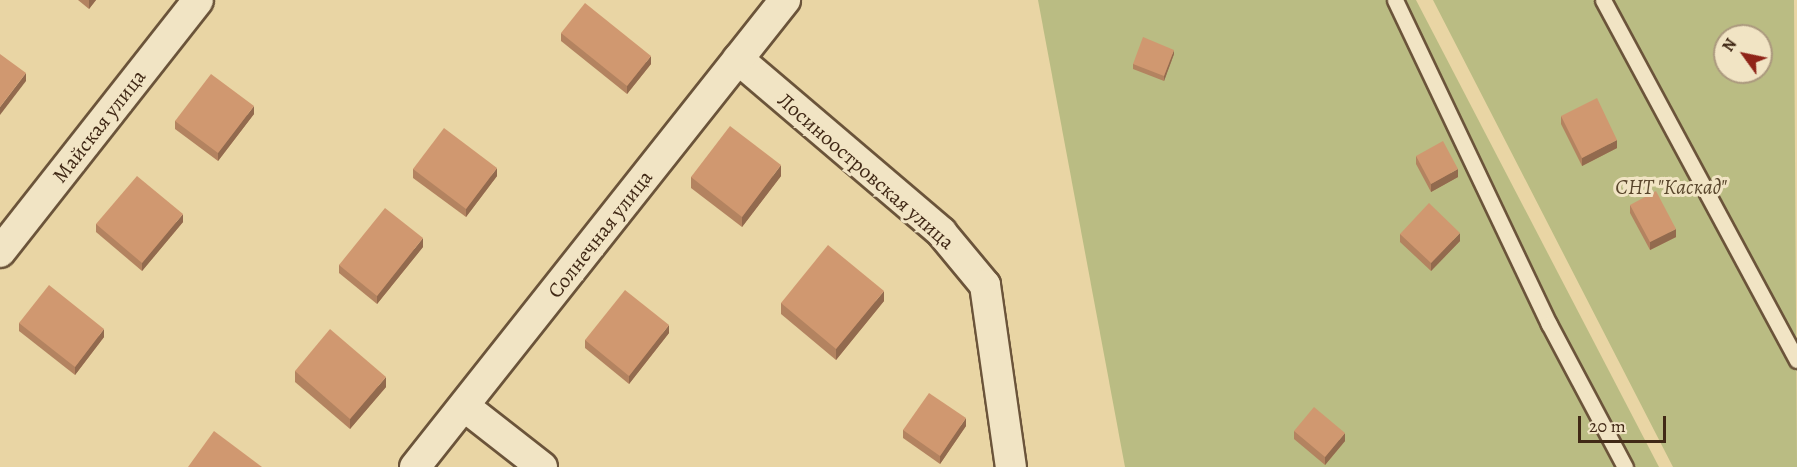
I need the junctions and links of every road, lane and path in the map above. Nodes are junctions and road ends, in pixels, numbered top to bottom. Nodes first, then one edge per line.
1 (198, 0) edge
2 (785, 0) edge
3 (1395, 0) edge
4 (1603, 0) edge
5 (738, 59) junction
6 (0, 252) edge
7 (1797, 360) edge
8 (464, 406) junction
9 (415, 467) edge
10 (542, 467) edge
11 (1011, 467) edge
12 (1625, 467) edge

1 - 6 street, Майская улица
2 - 5 street, Солнечная улица
3 - 12 lane
4 - 7 lane
5 - 8 street, Солнечная улица
5 - 11 street, Лосиноостровская улица
8 - 9 street, Солнечная улица
8 - 10 street

